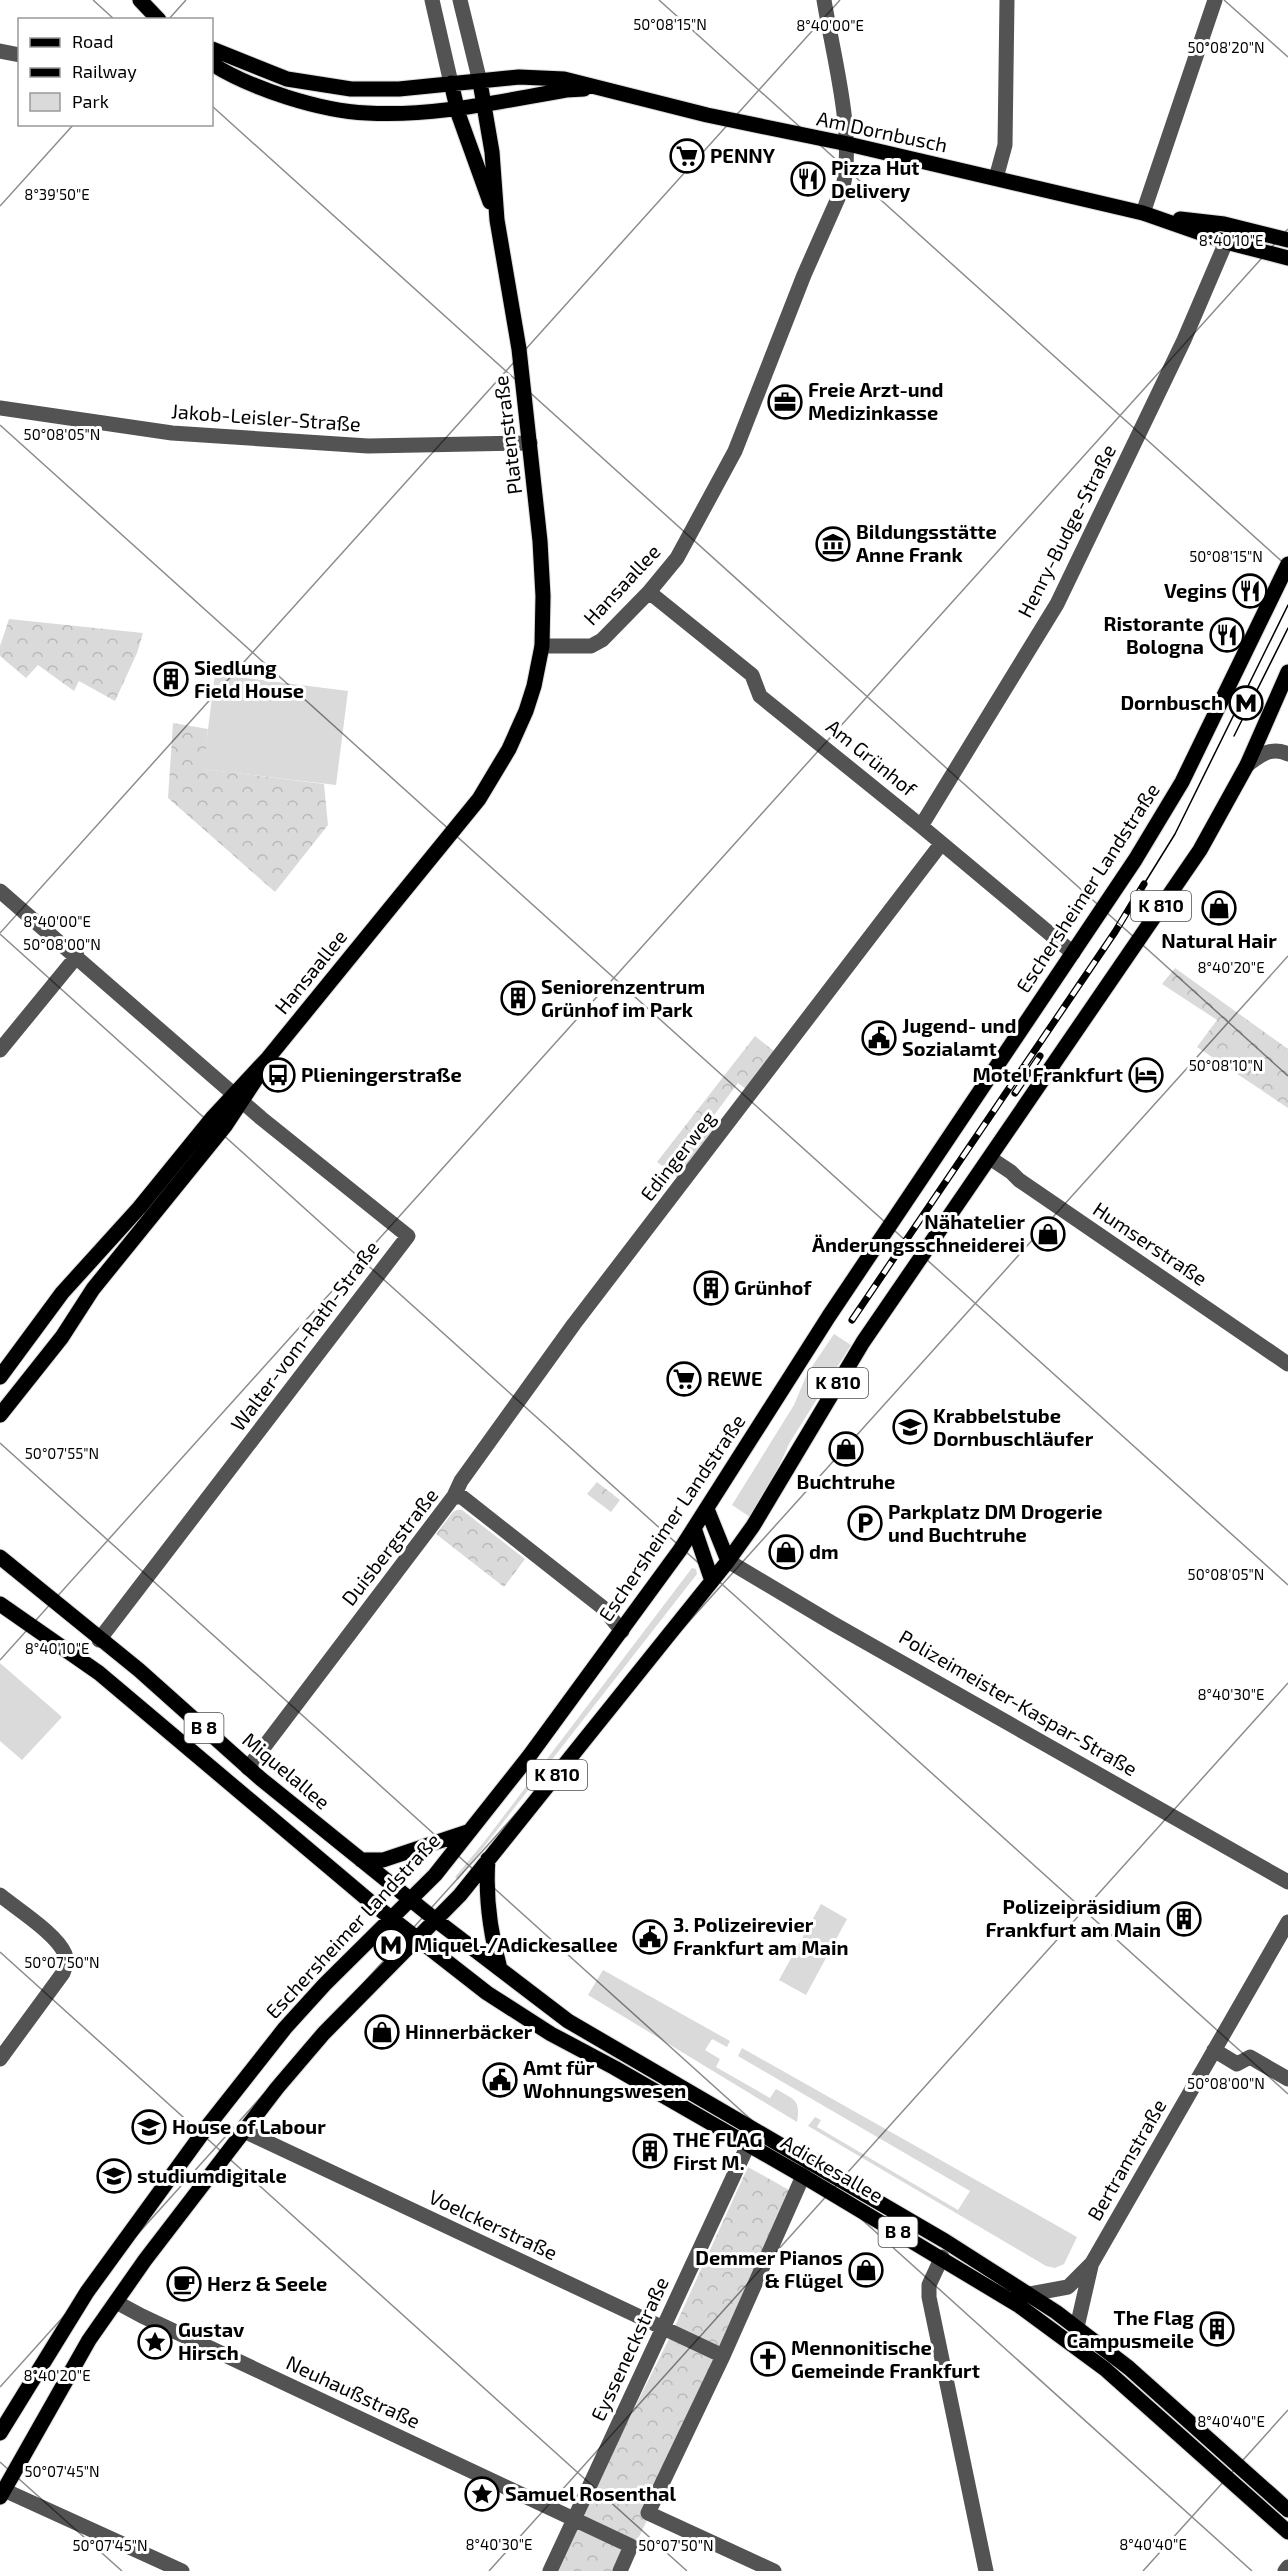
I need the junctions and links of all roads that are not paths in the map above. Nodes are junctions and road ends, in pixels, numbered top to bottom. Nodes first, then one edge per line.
1 (140, 0) edge
2 (432, 0) edge
3 (460, 0) edge
4 (824, 0) edge
5 (1007, 0) edge
6 (1215, 0) edge
7 (157, 18) edge
8 (213, 49) edge
9 (0, 51) edge
10 (18, 55) edge
11 (213, 64) edge
12 (480, 82) junction
13 (451, 83) junction
14 (599, 88) junction
15 (485, 104) junction
16 (457, 108) junction
17 (848, 144) junction
18 (996, 178) junction
19 (1150, 215) junction
20 (497, 220) junction
21 (1288, 240) edge
22 (1226, 242) junction
23 (1288, 258) edge
24 (0, 408) edge
25 (530, 443) junction
26 (1288, 564) edge
27 (649, 592) junction
28 (542, 646) junction
29 (1288, 672) edge
30 (1288, 754) edge
31 (1246, 765) junction
32 (921, 826) junction
33 (941, 844) junction
34 (0, 891) edge
35 (1073, 953) junction
36 (77, 956) junction
37 (0, 1050) edge
38 (238, 1098) junction
39 (990, 1158) junction
40 (1288, 1364) edge
41 (0, 1377) edge
42 (0, 1415) edge
43 (454, 1496) junction
44 (707, 1509) junction
45 (694, 1528) junction
46 (680, 1550) junction
47 (704, 1555) junction
48 (0, 1557) edge
49 (728, 1561) junction
50 (712, 1581) junction
51 (0, 1604) edge
52 (622, 1631) junction
53 (99, 1640) junction
54 (248, 1768) junction
55 (470, 1831) junction
56 (488, 1859) junction
57 (361, 1860) junction
58 (1288, 1881) edge
59 (0, 1895) edge
60 (411, 1900) junction
61 (392, 1918) junction
62 (437, 1921) junction
63 (1288, 1922) edge
64 (418, 1939) junction
65 (500, 1969) junction
66 (1214, 2050) junction
67 (0, 2059) edge
68 (1288, 2079) edge
69 (244, 2131) junction
70 (748, 2145) junction
71 (803, 2176) junction
72 (942, 2257) junction
73 (1092, 2263) junction
74 (1030, 2294) junction
75 (116, 2302) junction
76 (1077, 2327) junction
77 (663, 2328) junction
78 (723, 2356) junction
79 (0, 2433) edge
80 (2, 2493) edge
81 (1288, 2510) edge
82 (574, 2519) junction
83 (1288, 2532) edge
84 (1288, 2567) edge
85 (182, 2571) edge
86 (550, 2571) edge
87 (620, 2571) edge
88 (774, 2571) edge
89 (986, 2571) edge
90 (1285, 2571) edge

1 - 7 main road
2 - 13 street, Platenstraße
3 - 12 street, Platenstraße
4 - 17 street, Hansaallee
5 - 18 street
6 - 19 street
8 - 13 main road, Am Dornbusch
9 - 10 street
11 - 16 main road, Am Dornbusch
12 - 13 main road, Am Dornbusch
12 - 14 main road, Am Dornbusch
12 - 15 main road, Platenstraße
13 - 16 main road, Platenstraße
14 - 15 main road, Am Dornbusch
14 - 17 main road, Am Dornbusch
15 - 16 main road, Am Dornbusch
15 - 20 main road, Platenstraße
16 - 20 main road, Platenstraße
17 - 18 main road, Am Dornbusch
17 - 27 street, Hansaallee
18 - 19 main road, Am Dornbusch
19 - 21 main road, Am Dornbusch
19 - 22 main road, Am Dornbusch
20 - 25 main road, Platenstraße
22 - 23 main road, Am Dornbusch
22 - 32 street, Henry-Budge-Straße
24 - 25 street, Jakob-Leisler-Straße
25 - 28 main road, Platenstraße
26 - 35 main road, Eschersheimer Landstraße / K 810
27 - 28 street, Hansaallee
27 - 32 street, Am Grünhof
28 - 38 main road, Hansaallee
29 - 31 main road, K 810
30 - 31 street
31 - 39 main road, K 810
32 - 33 street, Am Grünhof
33 - 35 street, Am Grünhof
33 - 43 street, Edingerweg
34 - 36 street
35 - 44 main road, Eschersheimer Landstraße / K 810
36 - 37 street
36 - 38 street
38 - 41 main road, Hansaallee
38 - 42 main road, Hansaallee
38 - 53 street, Walter-vom-Rath-Straße
39 - 40 street, Humserstraße
39 - 49 main road, K 810
43 - 52 street, Duisbergstraße
43 - 54 street, Duisbergstraße
44 - 45 main road, Eschersheimer Landstraße / K 810
44 - 49 main road
45 - 46 main road, Eschersheimer Landstraße / K 810
45 - 47 main road
46 - 47 main road
46 - 52 main road, Eschersheimer Landstraße / K 810
47 - 49 main road
47 - 50 main road
48 - 53 main road, Miquelallee / B 8
49 - 50 main road, K 810
49 - 58 street, Polizeimeister-Kaspar-Straße
50 - 56 main road, K 810
51 - 61 main road, B 8
52 - 55 main road, Eschersheimer Landstraße / K 810
53 - 54 main road, Miquelallee / B 8
54 - 57 main road, Miquelallee / B 8
55 - 57 main road
55 - 60 main road, Eschersheimer Landstraße / K 810
56 - 62 main road, K 810
56 - 65 main road
57 - 60 main road, Miquelallee / B 8
59 - 67 street
60 - 61 main road, Eschersheimer Landstraße
60 - 62 main road, Miquelallee / B 8
61 - 64 main road, B 8
61 - 79 main road, Eschersheimer Landstraße
62 - 64 main road
62 - 65 main road, Adickesallee / B 8
63 - 66 street, Bertramstraße
64 - 69 main road
64 - 70 main road, Adickesallee / B 8
65 - 74 main road, Adickesallee / B 8
66 - 68 street
66 - 73 street, Bertramstraße
69 - 75 main road
69 - 77 street, Voelckerstraße
70 - 71 main road, Adickesallee / B 8
70 - 77 street, Eysseneckstraße
71 - 72 main road, Adickesallee / B 8
71 - 78 street
72 - 83 main road, Adickesallee / B 8
72 - 89 street
73 - 74 street, Bertramstraße
73 - 76 street, Bertramstraße
74 - 76 main road, Adickesallee / B 8
75 - 80 main road
75 - 82 street, Neuhaußstraße
76 - 81 main road, Adickesallee / B 8
77 - 78 street, Voelckerstraße
77 - 82 street, Eysseneckstraße
78 - 88 street
80 - 85 street
82 - 86 street, Eysseneckstraße
82 - 87 street, Neuhaußstraße
84 - 90 street

